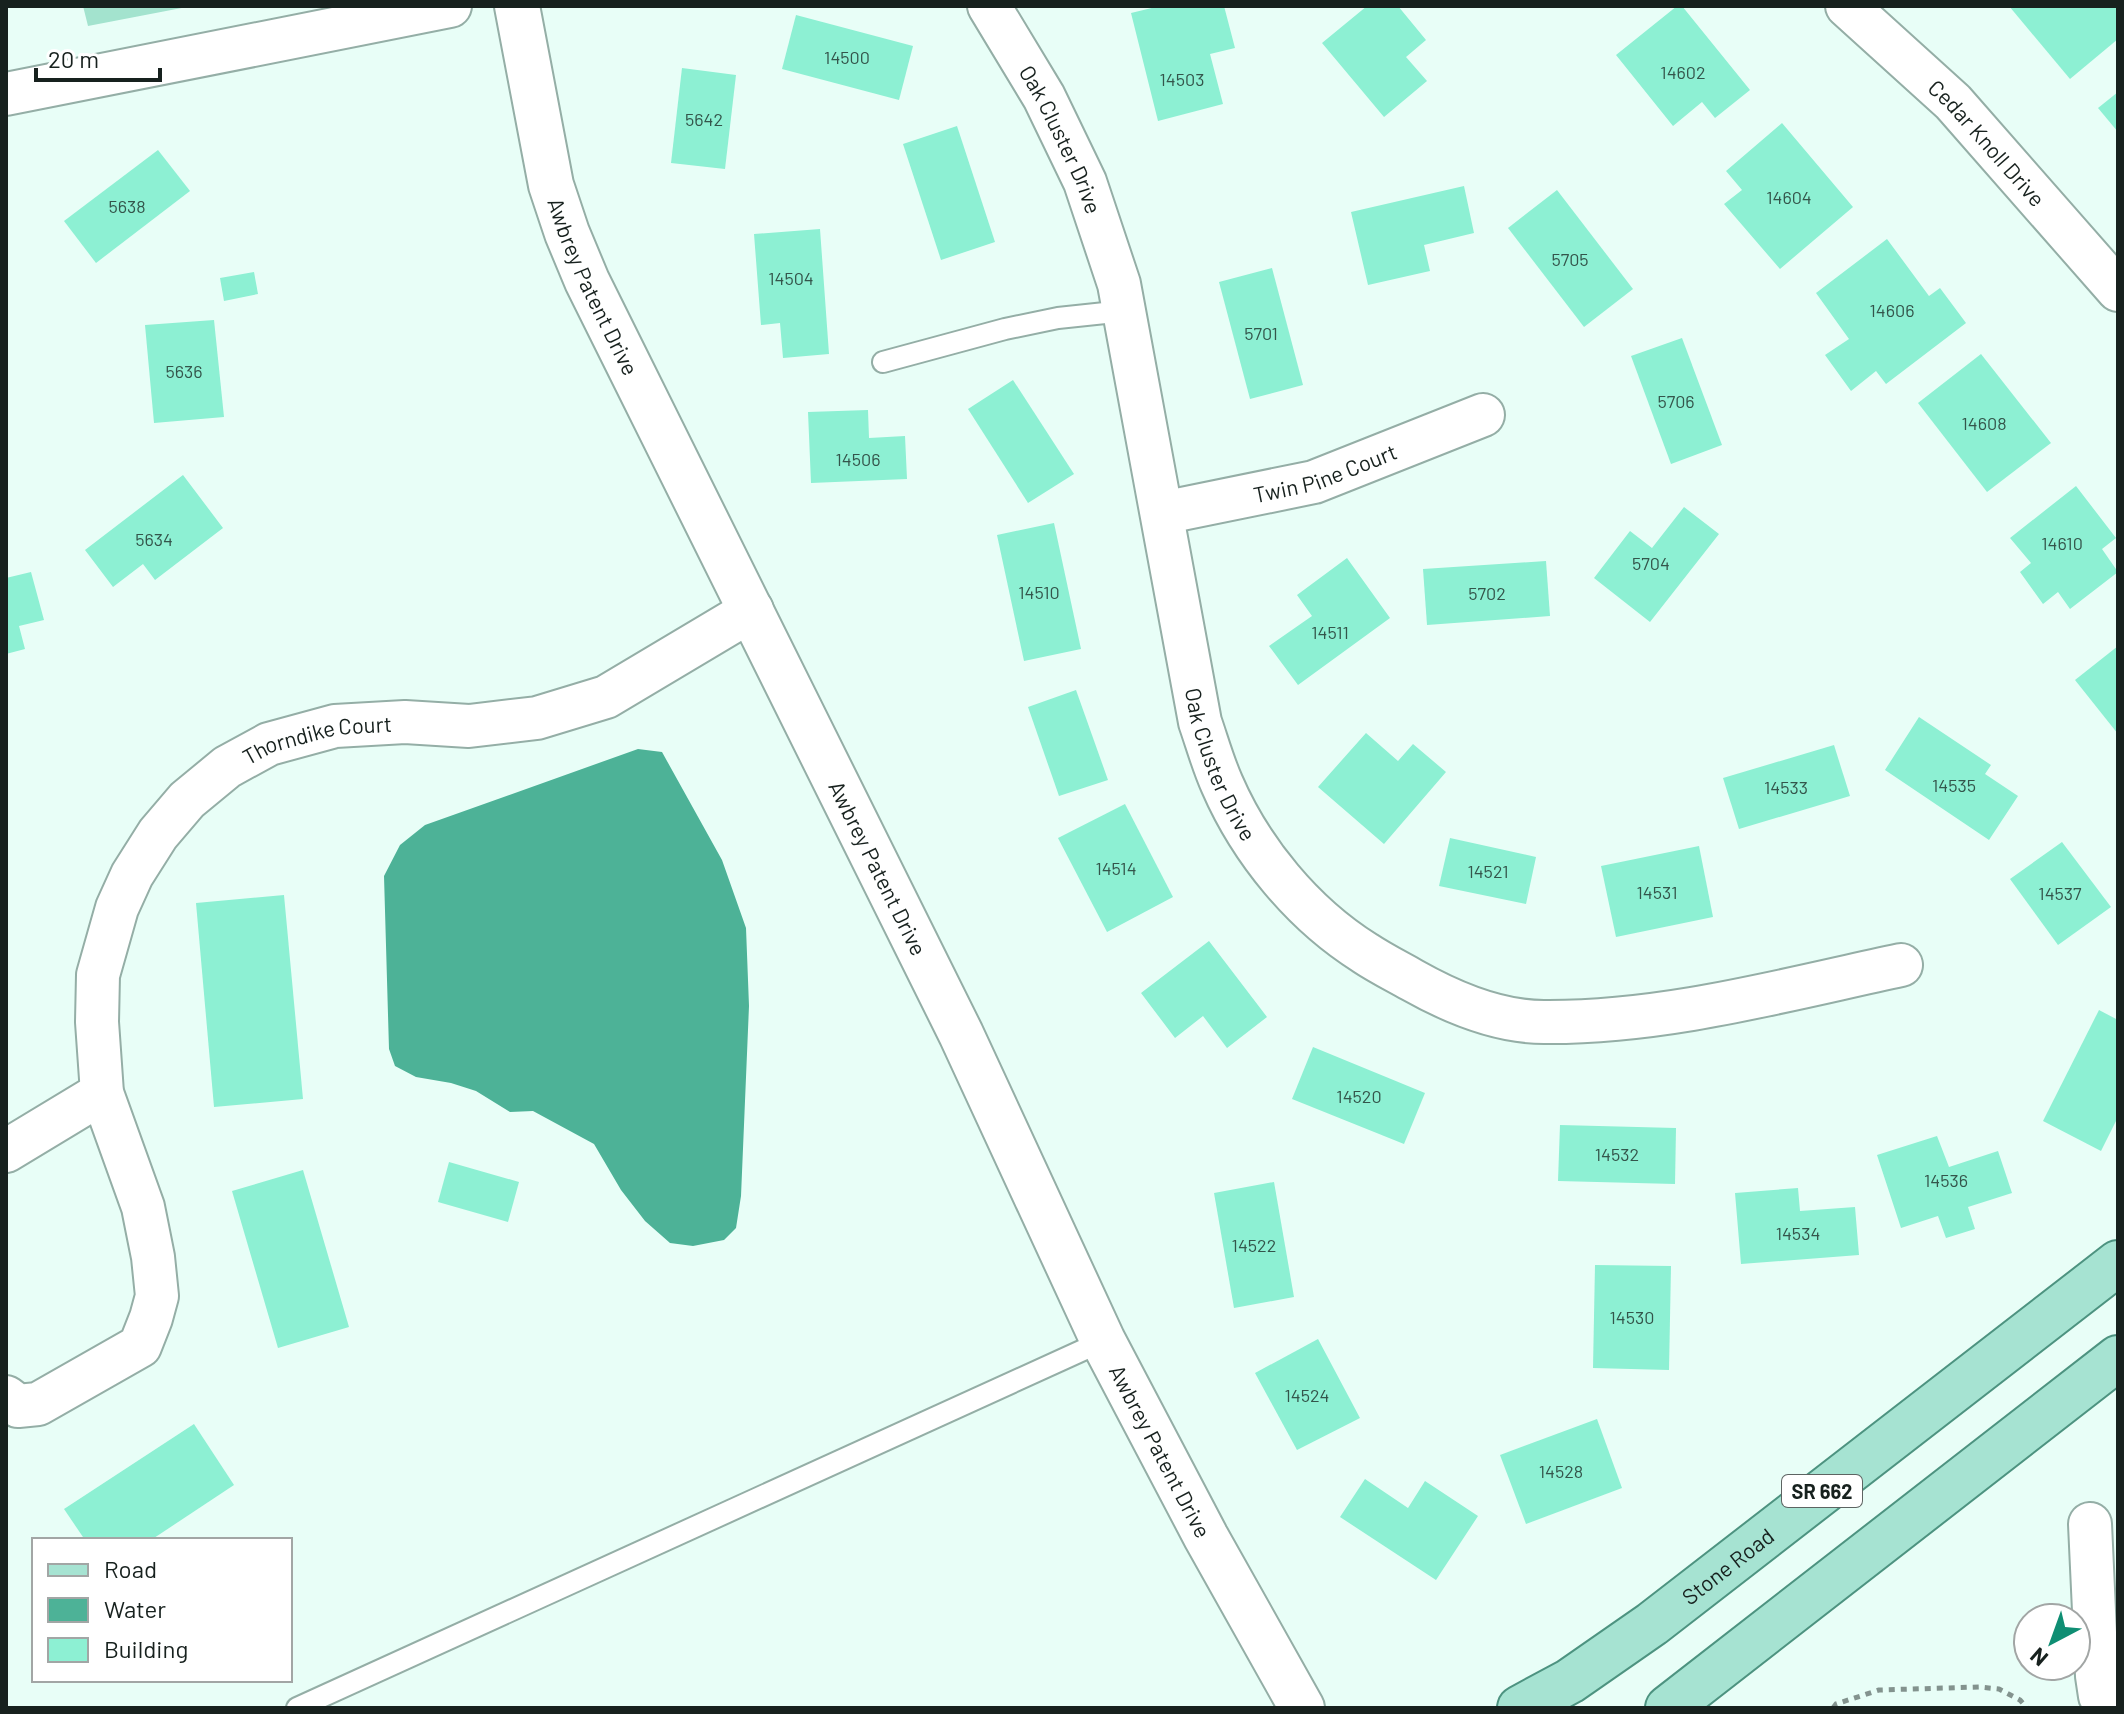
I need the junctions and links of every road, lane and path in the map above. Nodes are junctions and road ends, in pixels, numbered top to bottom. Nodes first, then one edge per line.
1 (450, 6) edge
2 (517, 6) edge
3 (989, 6) edge
4 (1847, 6) edge
5 (6, 94) edge
6 (2118, 290) edge
7 (1124, 311) junction
8 (883, 362) dead end
9 (1483, 415) dead end
10 (1162, 513) junction
11 (752, 610) junction
12 (1901, 965) dead end
13 (102, 1093) junction
14 (6, 1151) edge
15 (2118, 1263) edge
16 (1103, 1341) junction
17 (2118, 1358) edge
18 (6, 1397) edge
19 (2090, 1524) dead end
20 (297, 1708) edge
21 (1302, 1708) edge
22 (1520, 1708) edge
23 (1668, 1708) edge
24 (1833, 1708) edge
25 (2027, 1708) edge
26 (2107, 1708) edge

1 - 5 street
2 - 11 street, Awbrey Patent Drive
3 - 7 street, Oak Cluster Drive
4 - 6 street, Cedar Knoll Drive
7 - 8 lane
7 - 10 street, Oak Cluster Drive
9 - 10 street, Twin Pine Court
10 - 12 street, Oak Cluster Drive
11 - 13 street, Thorndike Court
11 - 16 street, Awbrey Patent Drive
13 - 14 street
13 - 18 street, Thorndike Court
15 - 22 main road, Stone Road / SR 662
16 - 20 lane
16 - 21 street, Awbrey Patent Drive
17 - 23 main road
19 - 26 street
24 - 25 path

